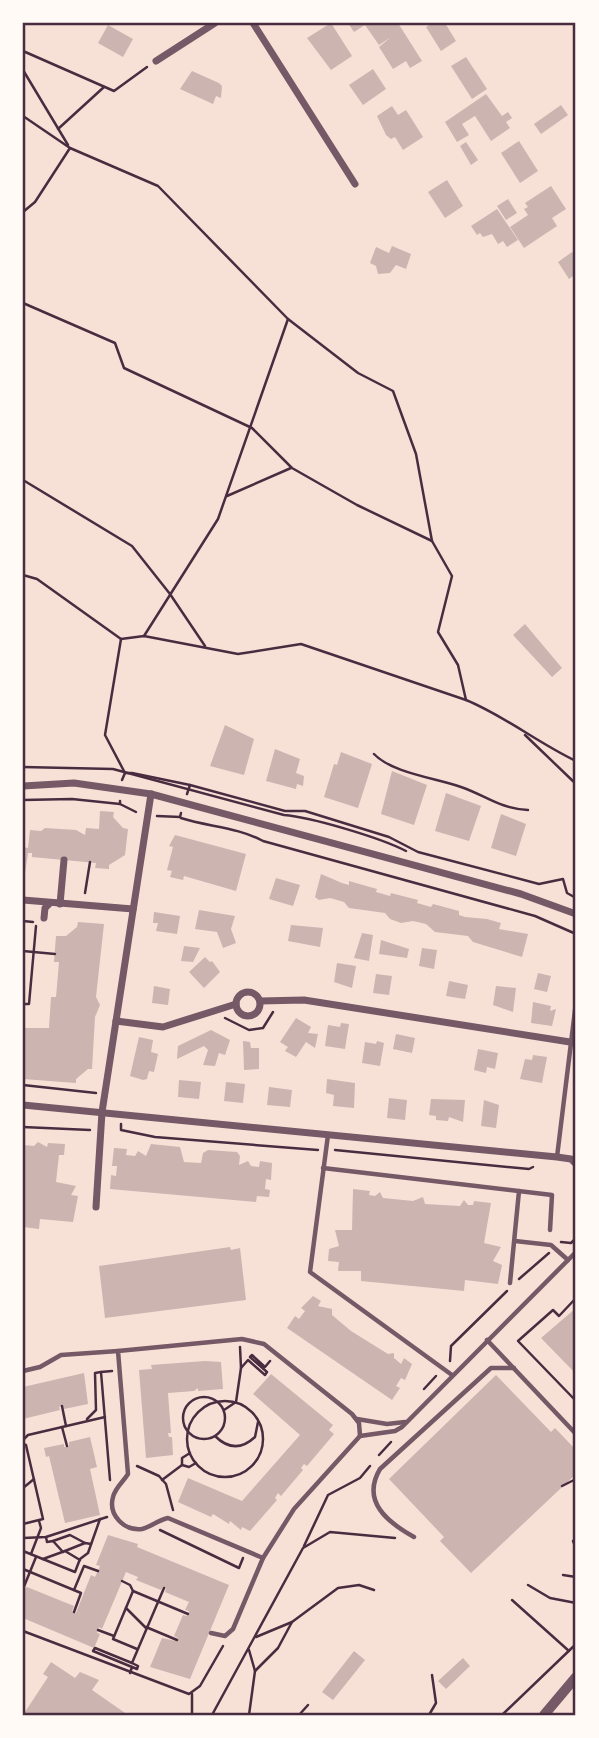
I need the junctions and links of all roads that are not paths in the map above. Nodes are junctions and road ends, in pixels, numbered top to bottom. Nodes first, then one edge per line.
1 (215, 23) edge
2 (253, 23) edge
3 (156, 61) road end
4 (355, 184) dead end
5 (23, 786) edge
6 (151, 794) junction
7 (64, 860) dead end
8 (23, 900) edge
9 (50, 903) junction
10 (60, 904) junction
11 (133, 909) junction
12 (576, 914) edge
13 (44, 918) dead end
14 (260, 1001) junction
15 (576, 1002) edge
16 (236, 1004) junction
17 (116, 1021) junction
18 (570, 1042) junction
19 (23, 1105) edge
20 (102, 1112) junction
21 (328, 1135) junction
22 (557, 1157) junction
23 (576, 1164) edge
24 (323, 1168) junction
25 (519, 1191) junction
26 (96, 1207) dead end
27 (550, 1230) dead end
28 (515, 1241) junction
29 (576, 1252) edge
30 (568, 1260) junction
31 (510, 1283) dead end
32 (487, 1340) junction
33 (118, 1351) junction
34 (514, 1368) junction
35 (23, 1371) edge
36 (452, 1376) junction
37 (357, 1419) junction
38 (406, 1422) junction
39 (576, 1434) edge
40 (359, 1436) junction
41 (414, 1537) dead end
42 (263, 1558) junction
43 (211, 1633) dead end
44 (576, 1677) edge
45 (544, 1715) edge

1 - 3 street
2 - 4 street
5 - 6 street
6 - 11 street
6 - 12 street
7 - 10 street
8 - 9 street
9 - 10 street
9 - 13 street
10 - 11 street
11 - 17 street
14 - 16 street
14 - 16 street
14 - 18 street
15 - 18 lane
16 - 17 street
17 - 20 street
18 - 22 lane
19 - 20 street
20 - 21 street
20 - 26 street
21 - 22 street
21 - 24 lane
22 - 23 street
24 - 25 lane
24 - 36 lane
25 - 27 lane
25 - 28 lane
28 - 30 lane
28 - 31 lane
29 - 30 lane
30 - 32 lane
32 - 34 lane
32 - 36 lane
33 - 35 lane
33 - 37 lane
33 - 42 lane
34 - 39 lane
34 - 41 lane
36 - 38 lane
37 - 38 lane
37 - 40 lane
38 - 40 lane
40 - 42 lane
42 - 43 lane
44 - 45 street

